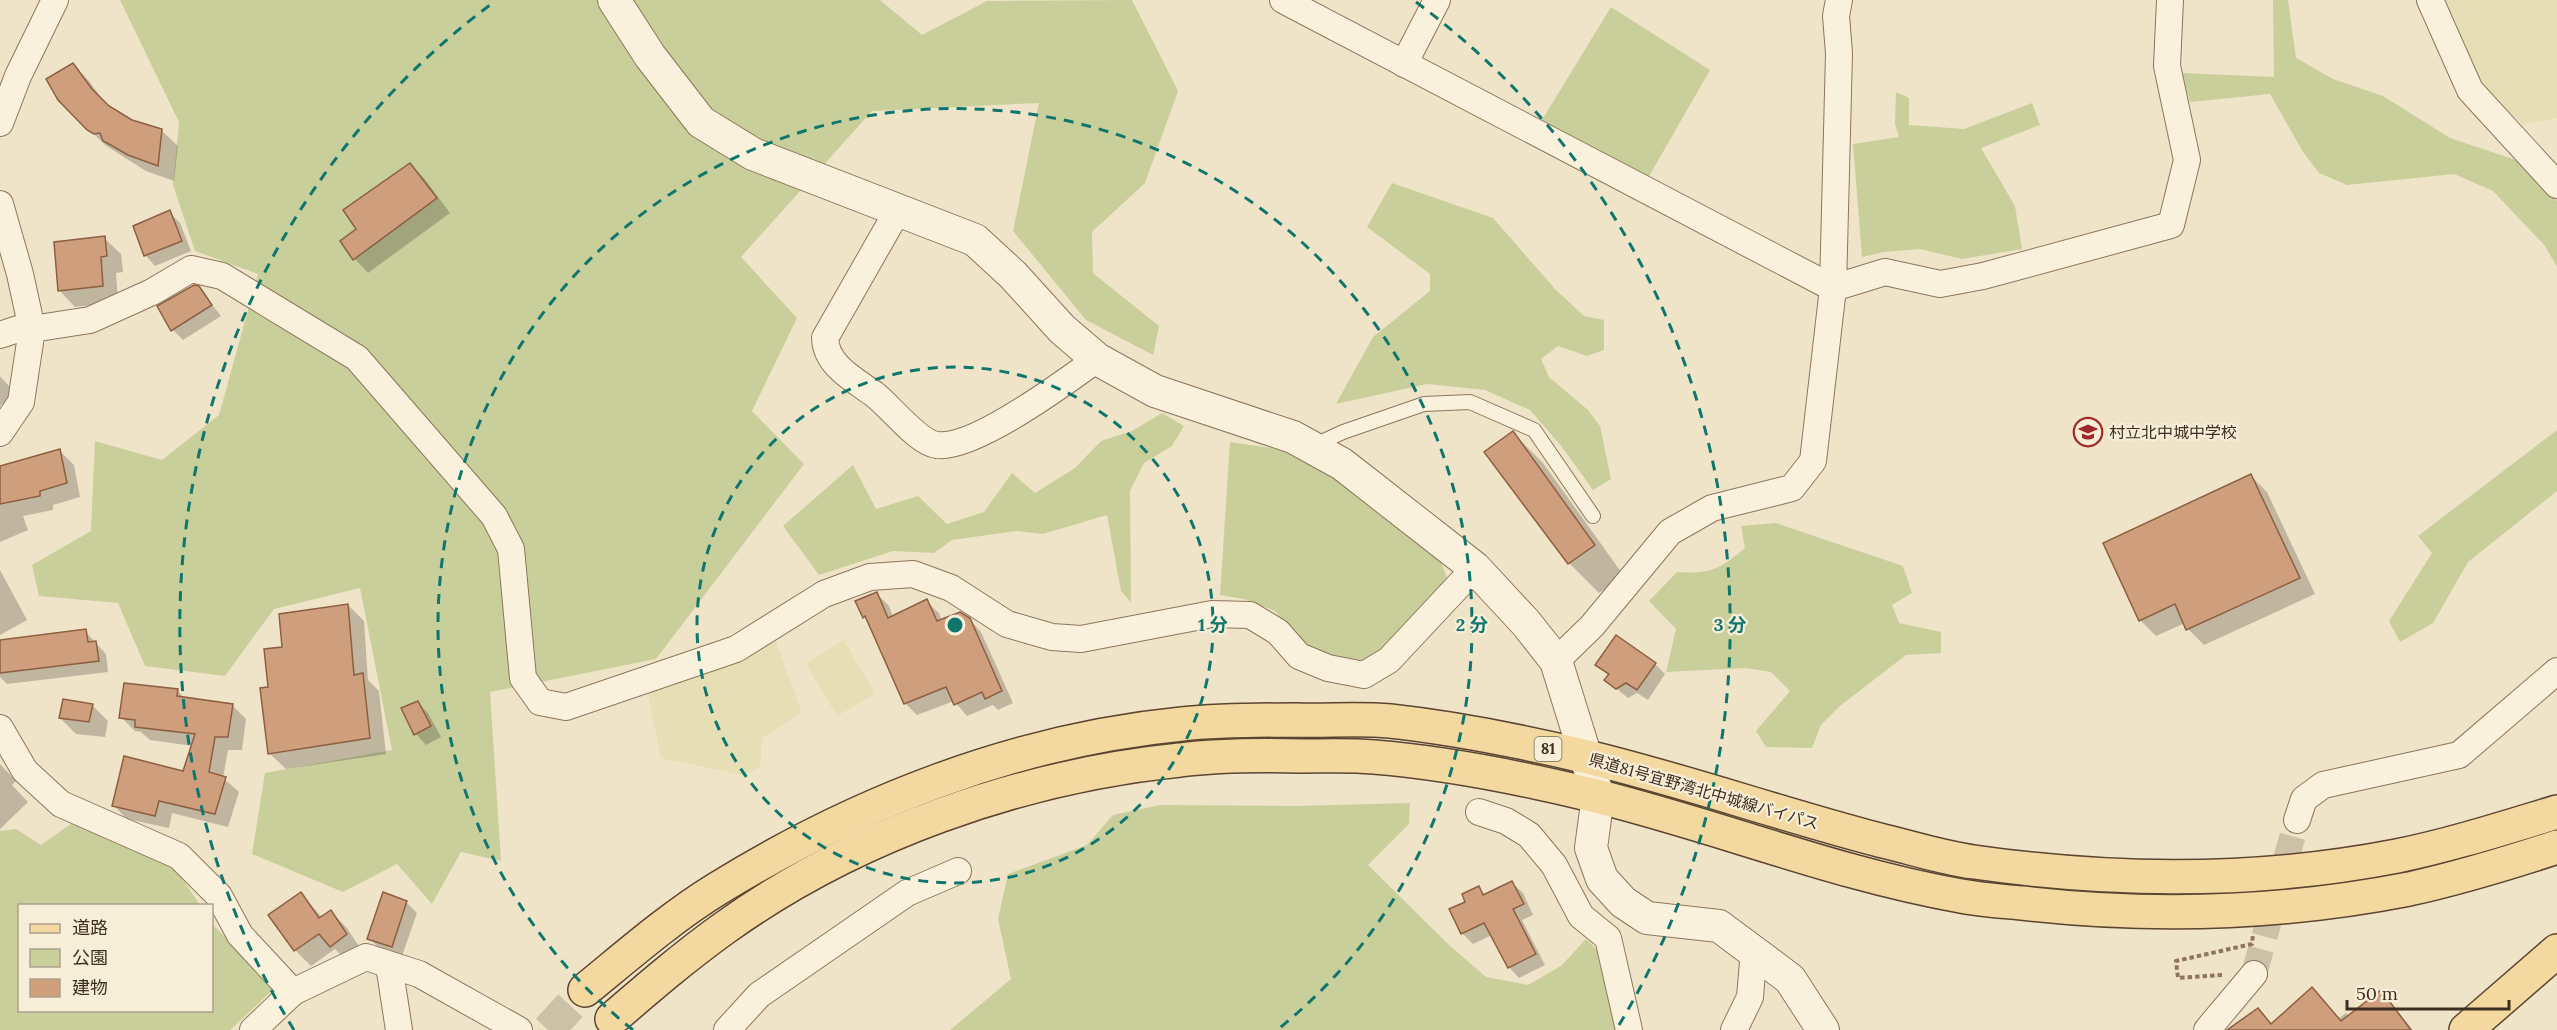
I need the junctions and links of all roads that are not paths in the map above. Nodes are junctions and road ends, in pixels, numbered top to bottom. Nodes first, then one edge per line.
1 (55, 0) edge
2 (614, 0) edge
3 (1283, 0) edge
4 (1437, 0) edge
5 (2170, 0) edge
6 (2430, 0) edge
7 (1833, 5) edge
8 (1404, 64) junction
9 (0, 123) edge
10 (2557, 185) edge
11 (0, 204) edge
12 (898, 210) junction
13 (1833, 288) junction
14 (32, 329) junction
15 (0, 335) edge
16 (1097, 359) junction
17 (0, 433) edge
18 (1311, 447) junction
19 (1593, 516) dead end
20 (1475, 568) junction
21 (1556, 661) junction
22 (2557, 671) edge
23 (0, 728) edge
24 (1586, 757) junction
25 (1598, 796) junction
26 (1479, 812) dead end
27 (2557, 812) edge
28 (2297, 820) tunnel mouth
29 (2557, 848) edge
30 (958, 871) dead end
31 (1754, 950) junction
32 (2557, 951) edge
33 (389, 965) junction
34 (2254, 974) tunnel mouth
35 (585, 990) tunnel mouth
36 (293, 992) junction
37 (612, 1019) dead end
38 (253, 1030) edge
39 (399, 1030) edge
40 (519, 1030) edge
41 (727, 1030) edge
42 (1629, 1030) edge
43 (1734, 1030) edge
44 (1823, 1030) edge
45 (2207, 1030) edge
46 (2466, 1030) edge

1 - 9 street
2 - 12 street
3 - 8 street
4 - 8 street
5 - 13 street
6 - 10 street
7 - 13 street
8 - 13 street
11 - 14 street
12 - 16 street
12 - 16 street
13 - 21 street
14 - 15 street
14 - 17 street
14 - 20 street
16 - 18 street
18 - 19 lane
18 - 20 street
20 - 21 street
21 - 24 street
22 - 28 street
23 - 36 street
24 - 25 street
24 - 27 main road, 県道81号宜野湾北中城線バイパス / 81
24 - 35 main road, 県道81号宜野湾北中城線バイパス / 81
25 - 29 main road, 県道81号宜野湾北中城線バイパス / 81
25 - 31 street
25 - 37 main road, 県道81号宜野湾北中城線バイパス / 81
26 - 42 street
30 - 41 street
31 - 43 street
31 - 44 street
32 - 46 main road
33 - 36 street
33 - 39 street
33 - 40 street
34 - 45 street
36 - 38 street

